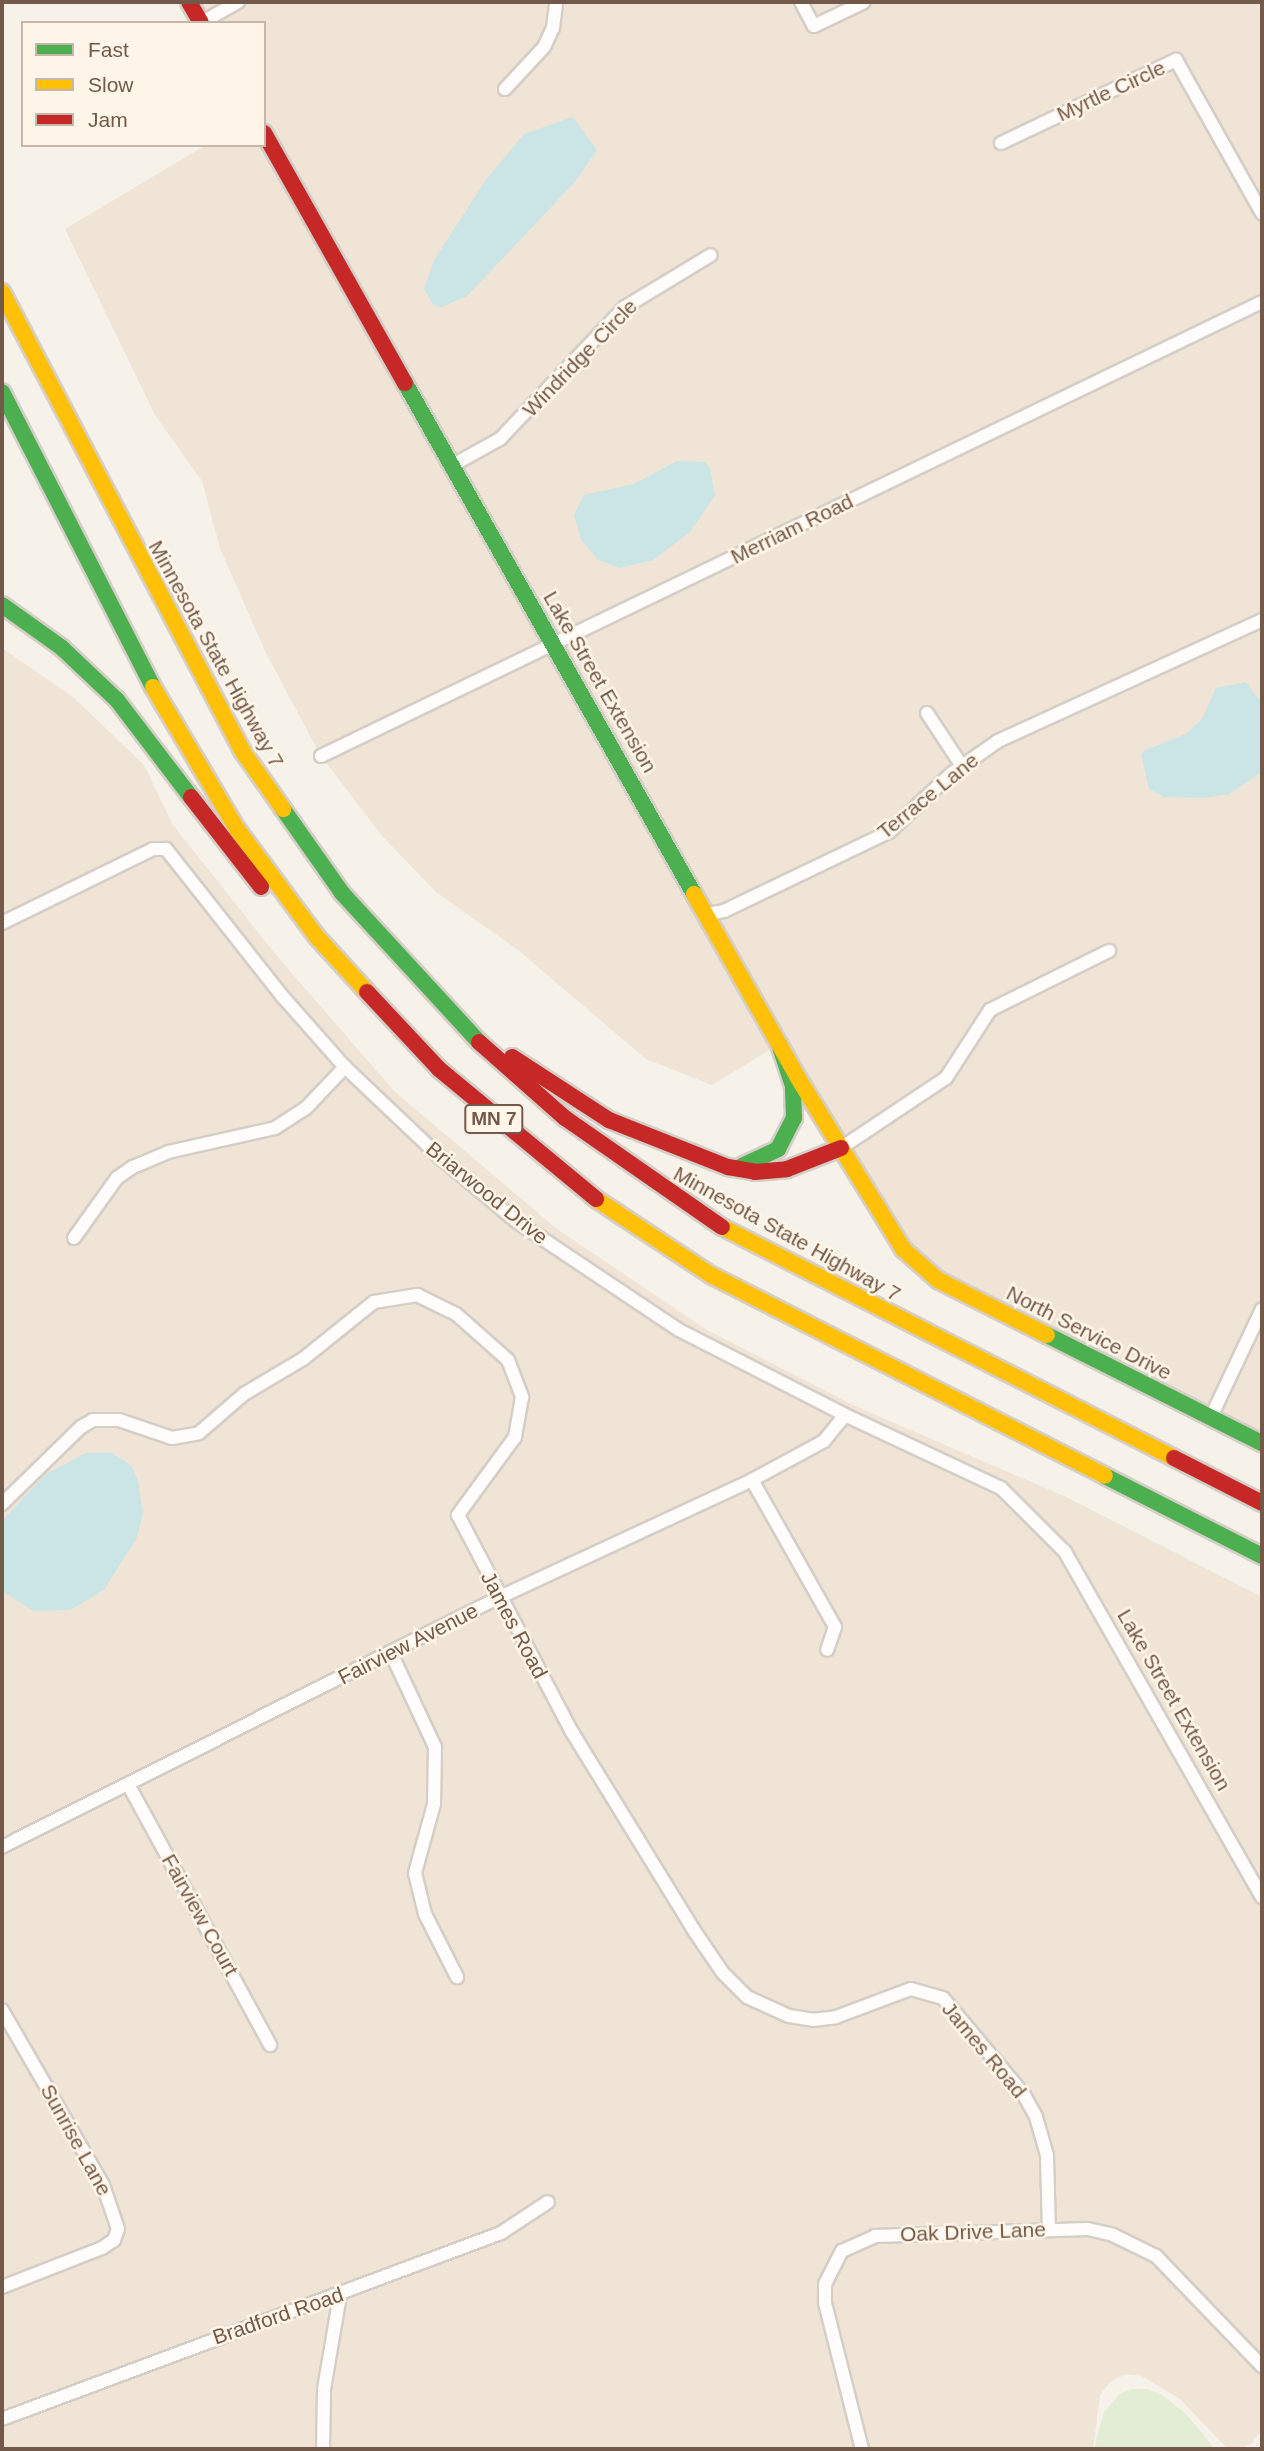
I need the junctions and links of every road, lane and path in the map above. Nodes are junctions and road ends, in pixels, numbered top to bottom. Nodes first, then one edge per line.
1 (189, 2) edge
2 (238, 2) edge
3 (556, 2) edge
4 (801, 2) edge
5 (864, 2) edge
6 (200, 21) edge
7 (205, 21) edge
8 (505, 89) dead end
9 (266, 137) edge
10 (1001, 143) dead end
11 (1262, 213) edge
12 (711, 255) dead end
13 (2, 286) edge
14 (2, 292) edge
15 (1262, 302) edge
16 (21, 328) junction
17 (2, 392) edge
18 (453, 465) junction
19 (2, 605) edge
20 (1262, 620) edge
21 (555, 645) junction
22 (927, 713) dead end
23 (321, 756) dead end
24 (962, 766) junction
25 (707, 914) junction
26 (2, 923) edge
27 (1109, 951) dead end
28 (414, 976) junction
29 (378, 1008) junction
30 (779, 1044) junction
31 (345, 1067) junction
32 (841, 1148) junction
33 (728, 1167) junction
34 (74, 1238) dead end
35 (903, 1250) joint
36 (1262, 1308) edge
37 (845, 1415) junction
38 (1210, 1417) junction
39 (1262, 1443) edge
40 (752, 1480) junction
41 (1262, 1503) edge
42 (2, 1504) edge
43 (1044, 1527) joint
44 (1262, 1556) edge
45 (498, 1598) junction
46 (827, 1650) dead end
47 (391, 1653) junction
48 (129, 1786) junction
49 (2, 1847) edge
50 (1262, 1897) edge
51 (457, 1977) dead end
52 (2, 2010) edge
53 (271, 2045) dead end
54 (548, 2202) dead end
55 (1049, 2230) junction
56 (2, 2287) edge
57 (340, 2295) junction
58 (1262, 2366) edge
59 (2, 2419) edge
60 (323, 2449) edge
61 (862, 2449) edge

1 - 6 main road
2 - 7 street
3 - 8 street
4 - 5 street
9 - 18 main road, Lake Street Extension
10 - 11 street, Myrtle Circle
12 - 18 street, Windridge Circle
13 - 16 main road
14 - 16 main road, Minnesota State Highway 7 / MN 7
15 - 21 street, Merriam Road
16 - 28 main road, Minnesota State Highway 7 / MN 7
17 - 29 main road, MN 7
18 - 21 main road, Lake Street Extension
19 - 29 main road
20 - 24 street, Terrace Lane
21 - 23 street, Merriam Road
21 - 25 main road, Lake Street Extension
22 - 24 street
24 - 25 street, Terrace Lane
25 - 30 main road, Lake Street Extension
26 - 31 street, Briarwood Drive
27 - 32 street
28 - 33 main road
28 - 41 main road, Minnesota State Highway 7 / MN 7
29 - 44 main road, MN 7
30 - 32 main road, Lake Street Extension
30 - 33 main road
31 - 34 street
31 - 37 street, Briarwood Drive
32 - 33 main road
32 - 35 main road, Lake Street Extension
35 - 38 main road, North Service Drive
36 - 38 street
37 - 40 street, Fairview Avenue
37 - 43 street, Briarwood Drive
38 - 39 main road, North Service Drive
40 - 45 street, Fairview Avenue
40 - 46 street
42 - 45 street, James Road
43 - 50 street, Lake Street Extension
45 - 47 street, Fairview Avenue
45 - 55 street, James Road
47 - 48 street, Fairview Avenue
47 - 51 street
48 - 49 street, Fairview Avenue
48 - 53 street, Fairview Court
52 - 56 street, Sunrise Lane
54 - 57 street, Bradford Road
55 - 58 street, Oak Drive Lane
55 - 61 street, Oak Drive Lane
57 - 59 street, Bradford Road
57 - 60 street

